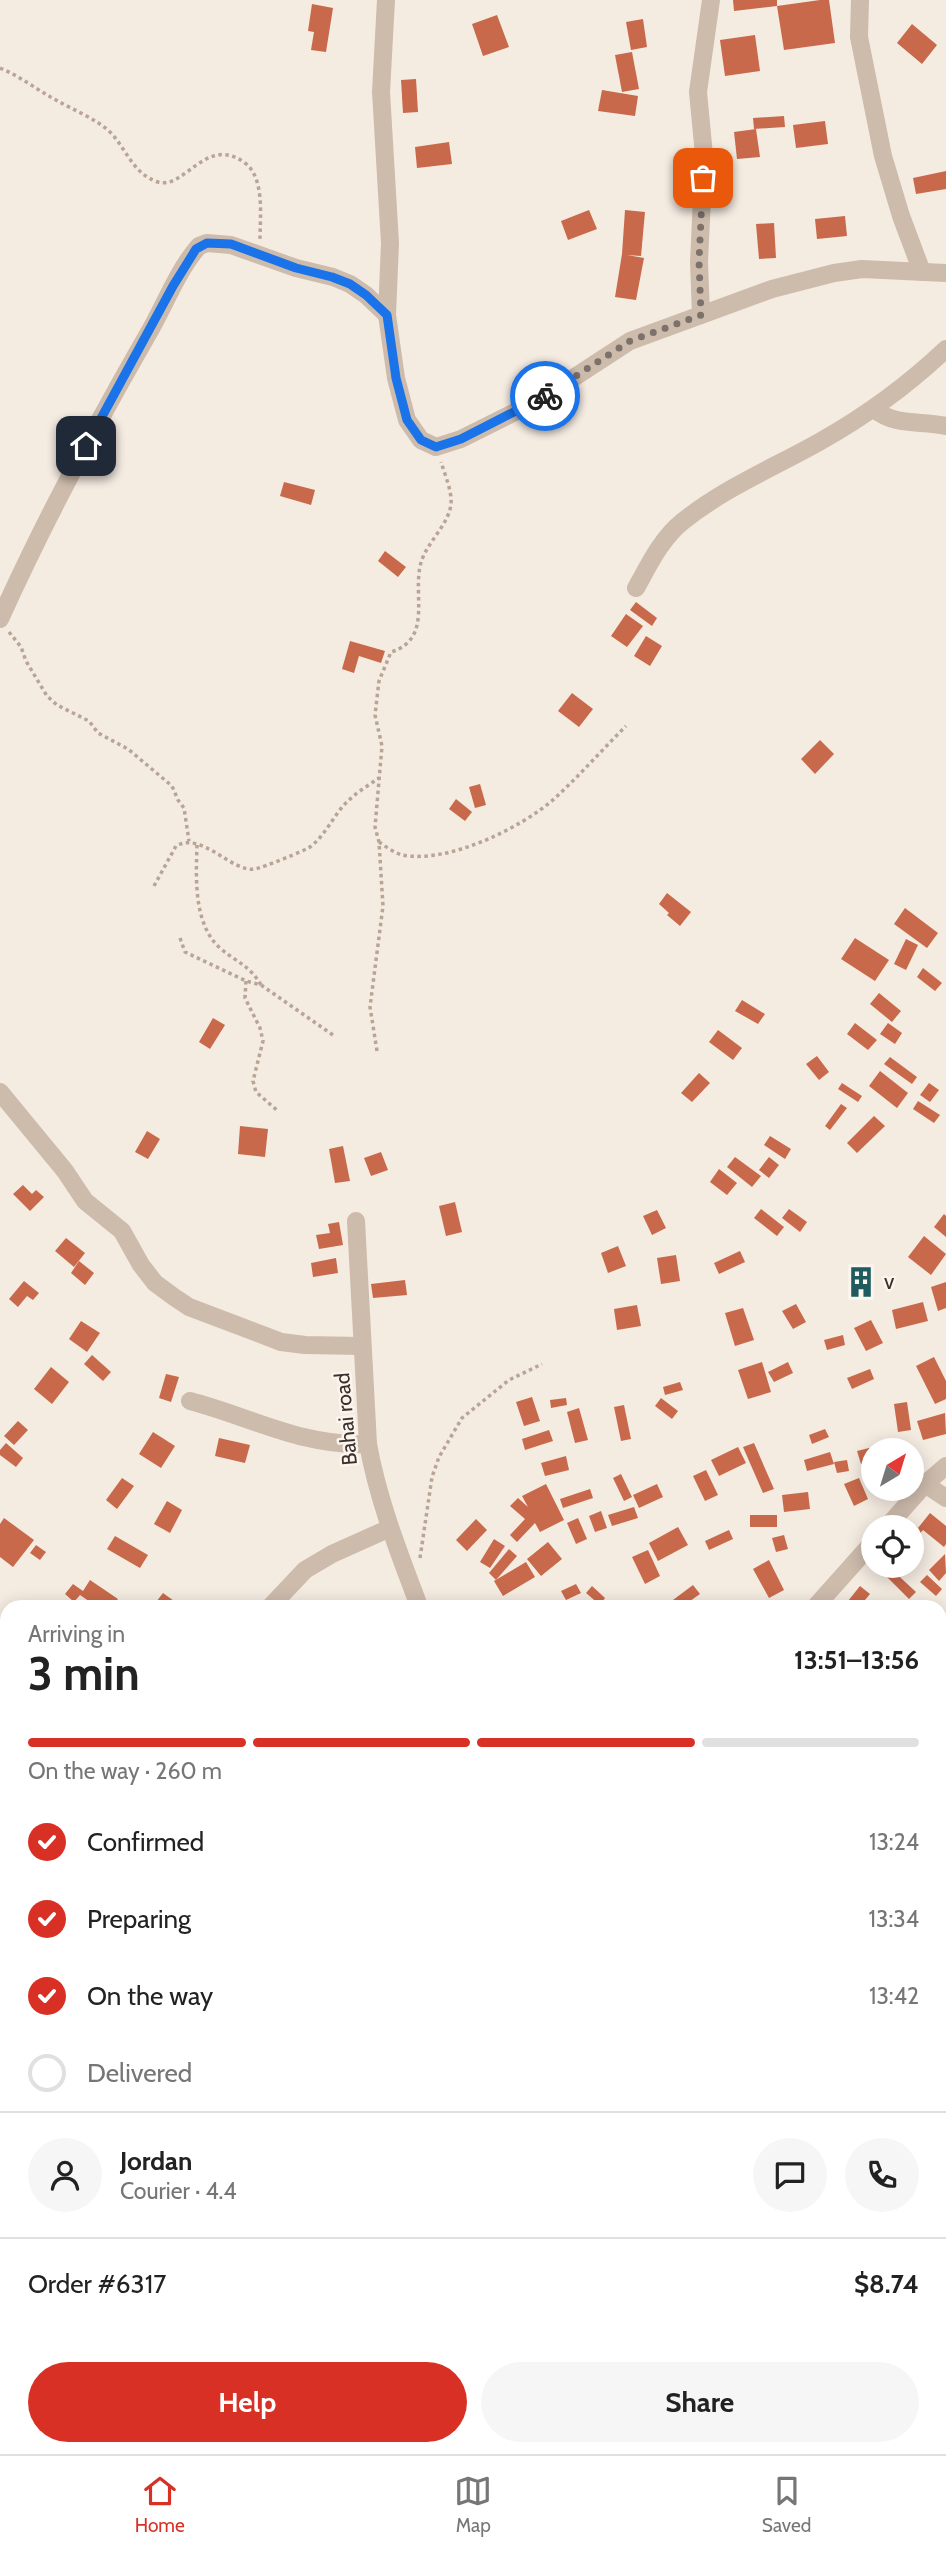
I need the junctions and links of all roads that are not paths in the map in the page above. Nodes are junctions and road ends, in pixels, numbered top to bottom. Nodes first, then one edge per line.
1 (386, 0) edge
2 (711, 0) edge
3 (860, 0) edge
4 (922, 272) junction
5 (946, 273) edge
6 (387, 315) junction
7 (701, 315) junction
8 (946, 349) edge
9 (874, 409) junction
10 (946, 426) edge
11 (636, 588) dead end
12 (3, 625) edge
13 (0, 1092) edge
14 (356, 1221) dead end
15 (361, 1346) junction
16 (190, 1401) dead end
17 (368, 1444) junction
18 (946, 1466) edge
19 (925, 1484) junction
20 (946, 1498) edge
21 (898, 1515) edge
22 (390, 1528) junction
23 (861, 1555) edge
24 (416, 1598) edge
25 (277, 1600) edge
26 (821, 1600) edge

1 - 6 street
2 - 7 street
3 - 4 street
4 - 5 street
4 - 7 street
6 - 7 street
6 - 12 street
8 - 9 street
9 - 10 street
9 - 11 street
13 - 15 street
14 - 15 street, Bahai road
15 - 17 street, Bahai road
16 - 17 street
17 - 22 street, Bahai road
18 - 19 street
19 - 20 street
19 - 21 street
22 - 24 street, Bahai road
22 - 25 street
23 - 26 street

